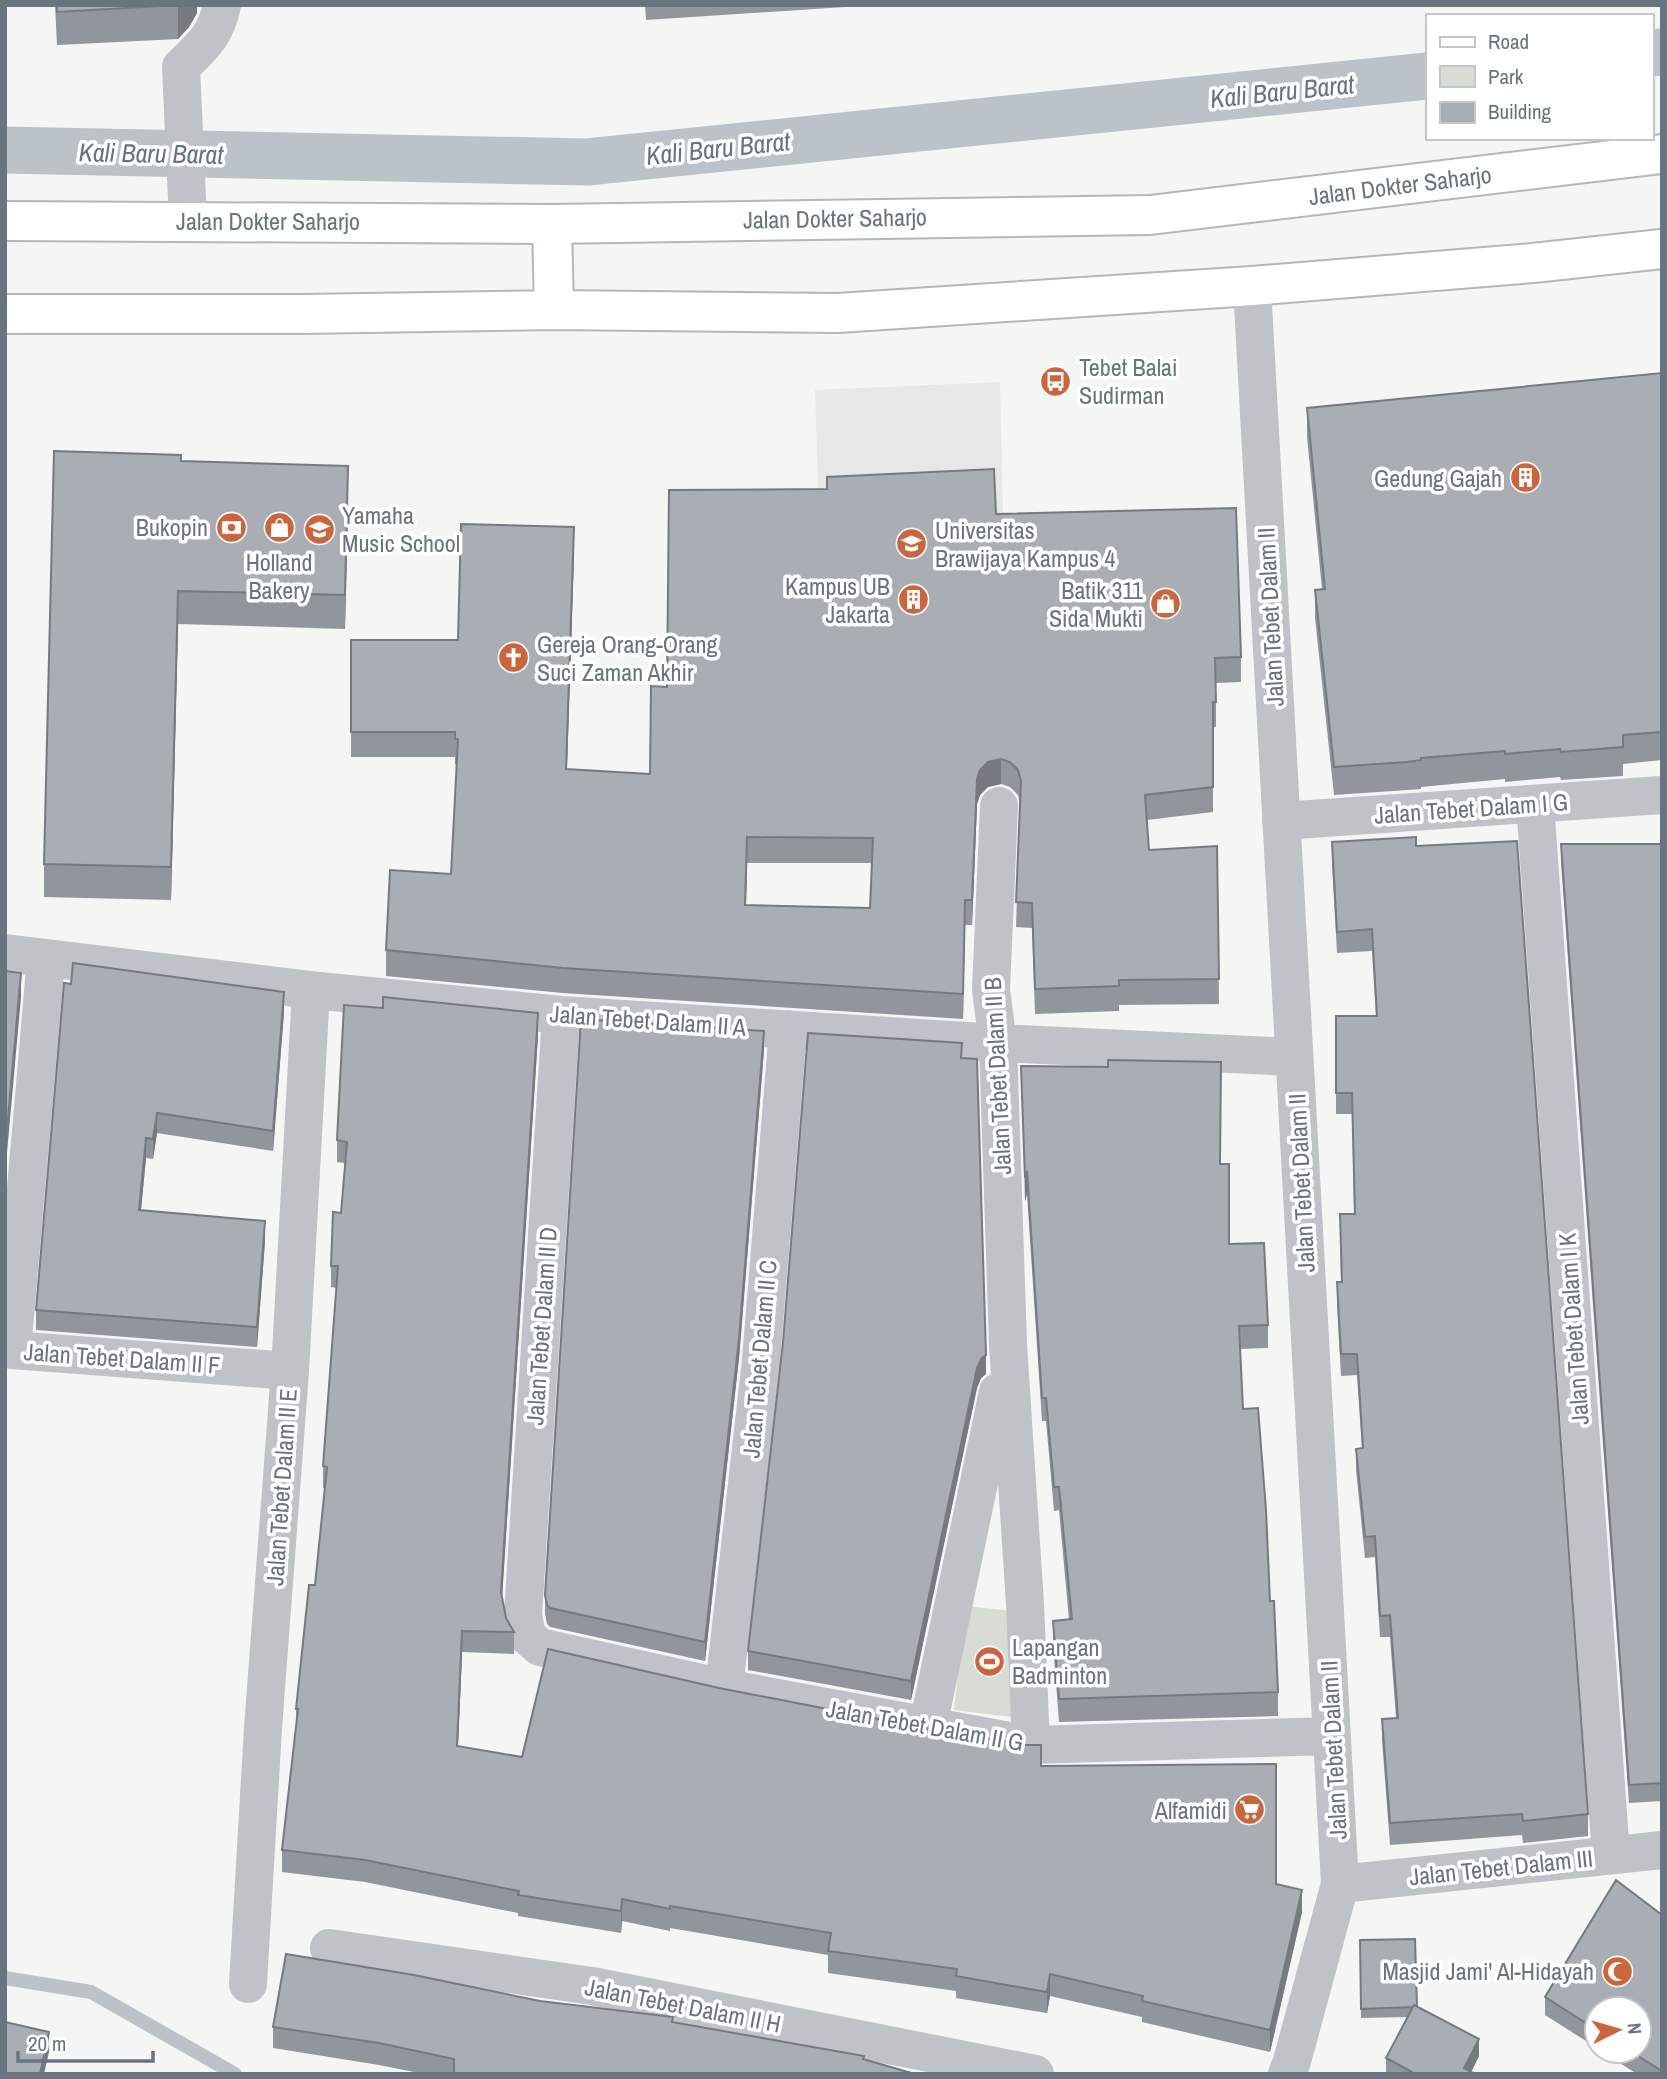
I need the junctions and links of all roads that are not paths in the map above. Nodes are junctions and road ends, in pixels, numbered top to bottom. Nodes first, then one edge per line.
1 (222, 5) edge
2 (1662, 154) edge
3 (188, 220) junction
4 (5, 221) edge
5 (552, 224) junction
6 (1662, 249) edge
7 (1252, 286) junction
8 (554, 310) junction
9 (5, 314) edge
10 (1662, 795) edge
11 (1535, 804) junction
12 (999, 806) dead end
13 (1281, 821) junction
14 (5, 953) edge
15 (46, 958) junction
16 (311, 990) junction
17 (561, 1015) junction
18 (788, 1029) junction
19 (998, 1043) junction
20 (1294, 1057) junction
21 (1008, 1345) junction
22 (290, 1371) junction
23 (527, 1636) joint
24 (724, 1688) junction
25 (928, 1726) junction
26 (1332, 1736) junction
27 (1031, 1745) junction
28 (1662, 1850) edge
29 (1611, 1855) junction
30 (1340, 1884) junction
31 (329, 1948) dead end
32 (248, 1984) dead end
33 (1035, 2074) edge
34 (1287, 2074) edge

1 - 3 street
2 - 5 main road, Jalan Dokter Saharjo
3 - 4 main road, Jalan Dokter Saharjo
3 - 5 main road, Jalan Dokter Saharjo
5 - 8 main road
6 - 7 main road
7 - 8 main road
7 - 13 street, Jalan Tebet Dalam II
8 - 9 main road
10 - 11 street, Jalan Tebet Dalam I G
11 - 13 street, Jalan Tebet Dalam I G
11 - 29 street, Jalan Tebet Dalam I K
12 - 19 street, Jalan Tebet Dalam II B
13 - 20 street, Jalan Tebet Dalam II
14 - 15 street, Jalan Tebet Dalam II A
15 - 16 street, Jalan Tebet Dalam II A
15 - 22 street, Jalan Tebet Dalam II F
16 - 17 street, Jalan Tebet Dalam II A
16 - 22 street, Jalan Tebet Dalam II E
17 - 18 street, Jalan Tebet Dalam II A
17 - 23 street, Jalan Tebet Dalam II D
18 - 19 street, Jalan Tebet Dalam II A
18 - 24 street, Jalan Tebet Dalam II C
19 - 20 street, Jalan Tebet Dalam II A
19 - 21 street, Jalan Tebet Dalam II B
20 - 26 street, Jalan Tebet Dalam II
21 - 25 street, Jalan Tebet Dalam II B
21 - 27 street, Jalan Tebet Dalam II B
22 - 32 street, Jalan Tebet Dalam II E
23 - 24 street, Jalan Tebet Dalam II G
24 - 25 street, Jalan Tebet Dalam II G
25 - 27 street, Jalan Tebet Dalam II G
26 - 27 street, Jalan Tebet Dalam II G
26 - 30 street, Jalan Tebet Dalam II
28 - 29 street, Jalan Tebet Dalam III
29 - 30 street, Jalan Tebet Dalam III
30 - 34 street, Jalan Tebet Dalam II
31 - 33 street, Jalan Tebet Dalam II H

